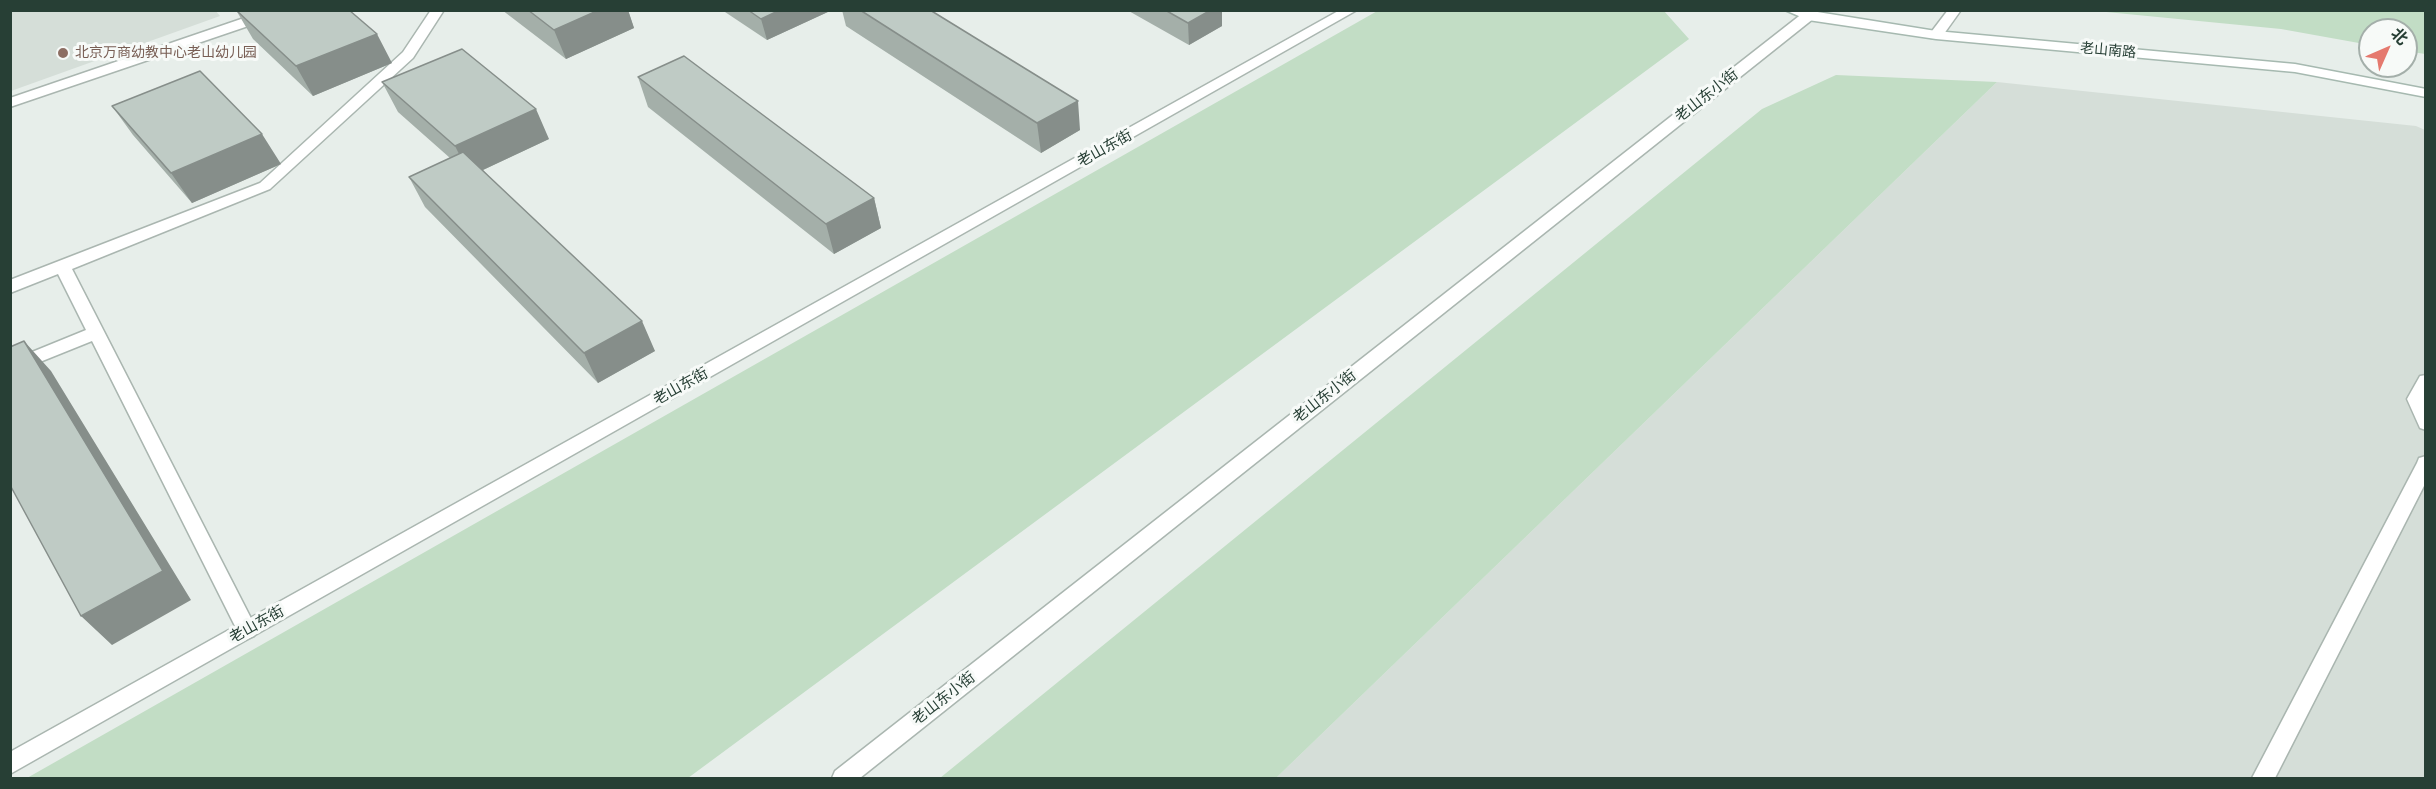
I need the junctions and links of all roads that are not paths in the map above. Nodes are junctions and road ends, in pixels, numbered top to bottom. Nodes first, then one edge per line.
1 (250, 10) edge
2 (438, 10) edge
3 (1352, 10) edge
4 (1955, 10) edge
5 (1799, 13) edge
6 (1936, 35) junction
7 (2426, 93) edge
8 (10, 104) edge
9 (62, 266) junction
10 (10, 286) edge
11 (95, 333) junction
12 (10, 368) edge
13 (2426, 381) edge
14 (2426, 423) edge
15 (2426, 464) edge
16 (247, 630) junction
17 (10, 764) edge
18 (843, 778) edge
19 (2263, 778) edge

1 - 8 street
2 - 9 street
3 - 16 street, 老山东街
4 - 6 street
5 - 6 street, 老山南路
5 - 18 street, 老山东小街
6 - 7 street, 老山南路
9 - 10 street
9 - 11 street
11 - 12 street
11 - 16 street
13 - 14 street
15 - 19 street
16 - 17 street, 老山东街

